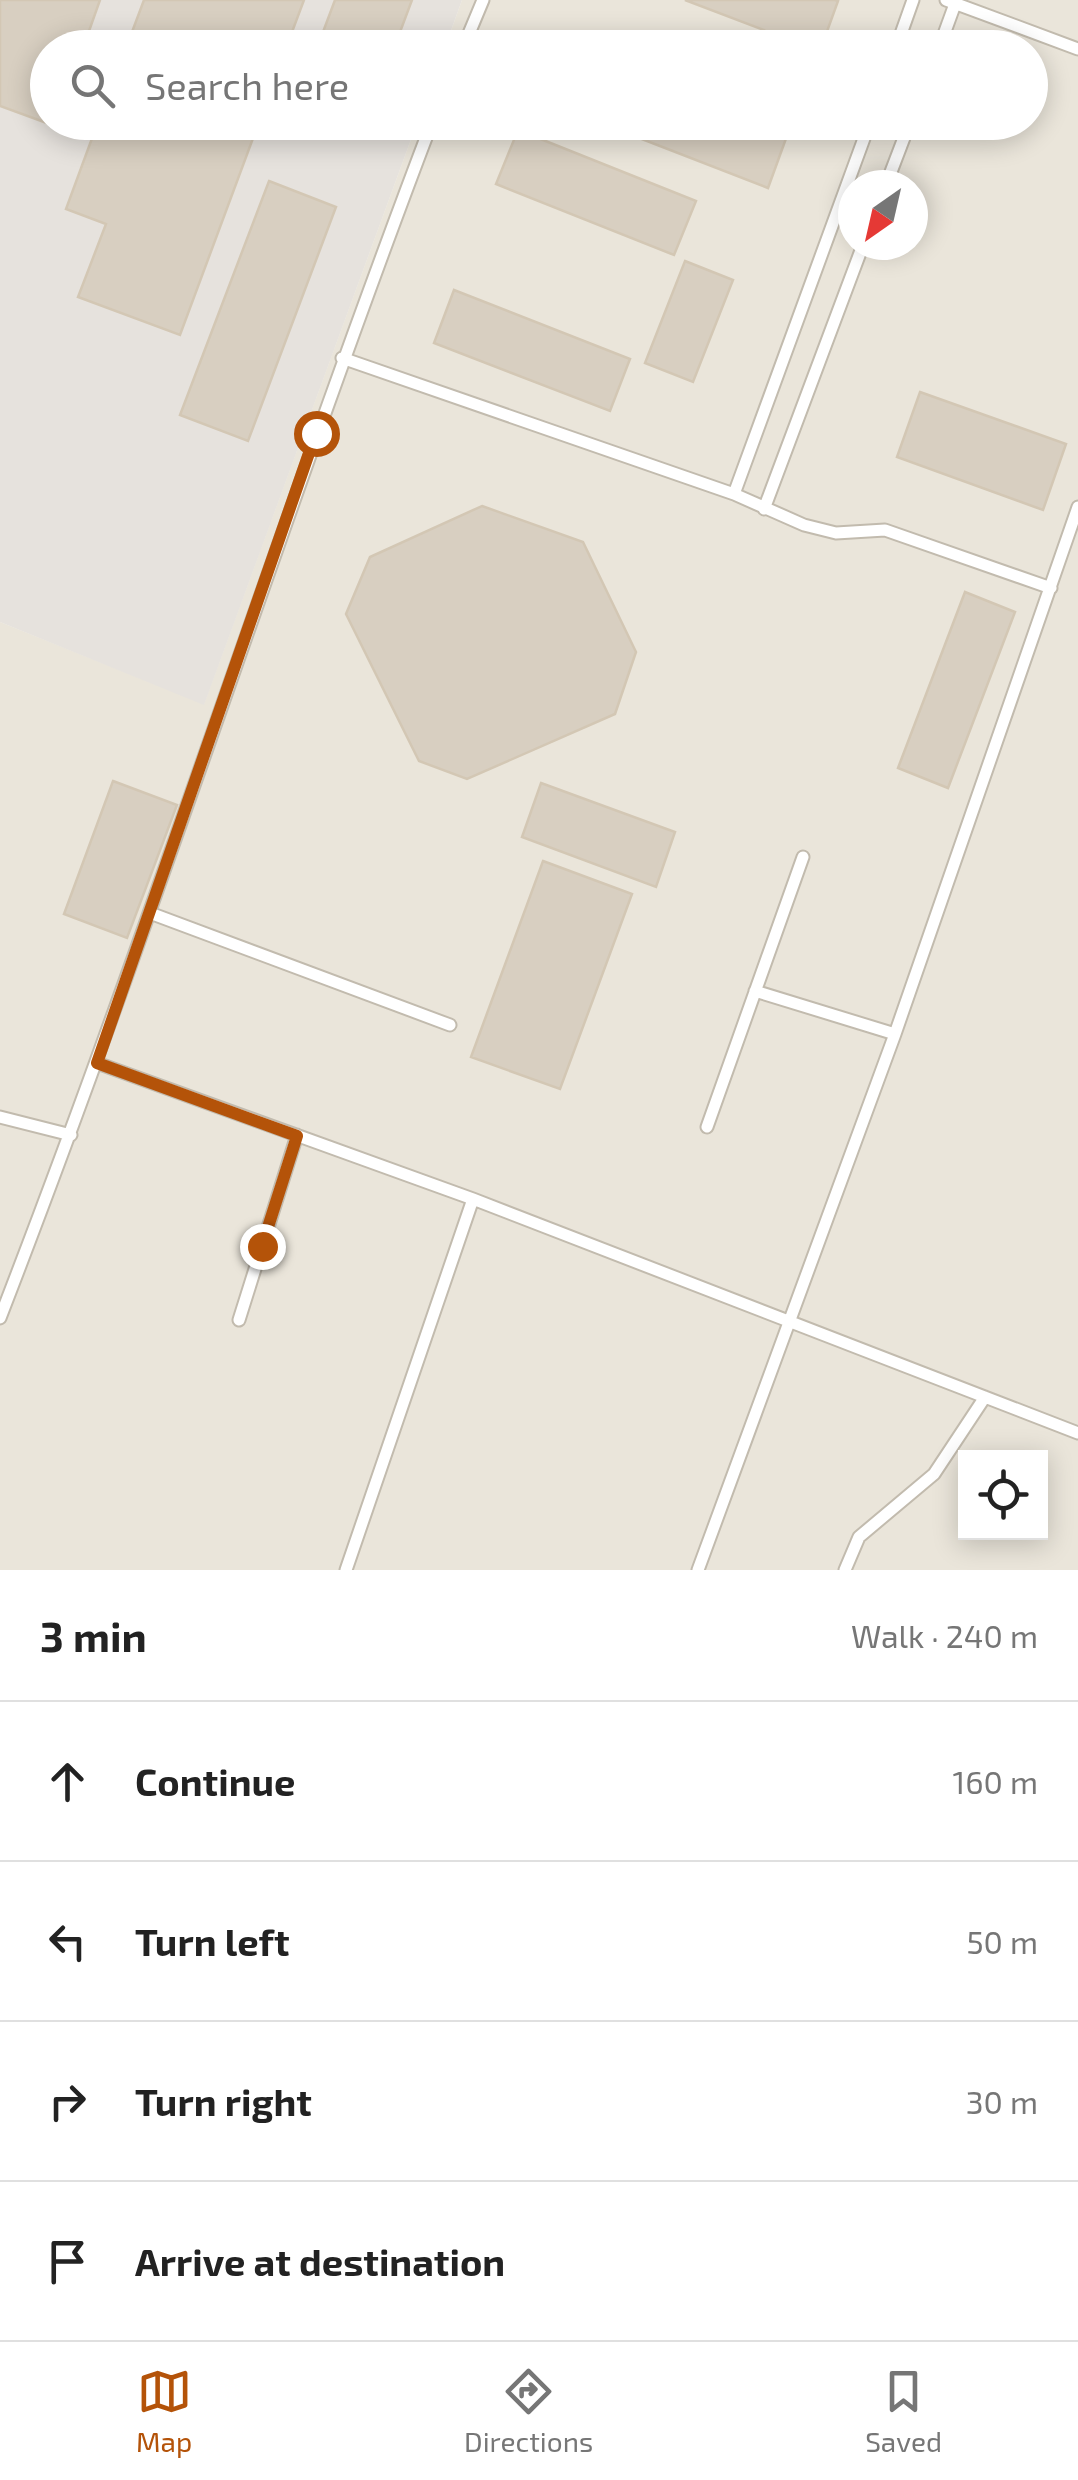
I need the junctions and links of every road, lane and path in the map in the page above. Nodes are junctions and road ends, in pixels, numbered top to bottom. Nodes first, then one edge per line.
1 (483, 0) edge
2 (913, 0) edge
3 (951, 2) edge
4 (470, 30) edge
5 (902, 30) edge
6 (944, 30) edge
7 (1027, 30) edge
8 (1048, 38) edge
9 (1078, 49) edge
10 (425, 140) edge
11 (863, 140) edge
12 (903, 140) edge
13 (892, 170) edge
14 (857, 260) edge
15 (342, 358) junction
16 (734, 494) junction
17 (1078, 508) edge
18 (764, 509) junction
19 (1062, 554) junction
20 (1078, 560) edge
21 (1051, 588) junction
22 (804, 856) dead end
23 (150, 913) junction
24 (755, 991) junction
25 (450, 1025) dead end
26 (895, 1034) junction
27 (97, 1063) junction
28 (0, 1117) edge
29 (707, 1127) dead end
30 (71, 1136) junction
31 (297, 1136) junction
32 (474, 1199) junction
33 (0, 1318) edge
34 (239, 1320) dead end
35 (791, 1323) junction
36 (984, 1398) junction
37 (1078, 1433) edge
38 (346, 1570) edge
39 (698, 1570) edge
40 (844, 1570) edge

1 - 4 lane
2 - 5 lane
3 - 6 lane
3 - 7 lane
8 - 9 lane
10 - 15 lane
11 - 16 lane
12 - 13 lane
14 - 18 lane
15 - 16 lane
15 - 23 lane
16 - 18 lane
17 - 19 lane
18 - 21 lane
19 - 20 lane
19 - 21 lane
21 - 26 lane
22 - 24 lane
23 - 25 lane
23 - 27 lane
24 - 26 lane
24 - 29 lane
26 - 35 lane
27 - 30 lane
27 - 31 lane
28 - 30 lane
30 - 33 lane
31 - 32 lane
31 - 34 lane
32 - 35 lane
32 - 38 lane
35 - 36 lane
35 - 39 lane
36 - 37 lane
36 - 40 lane

